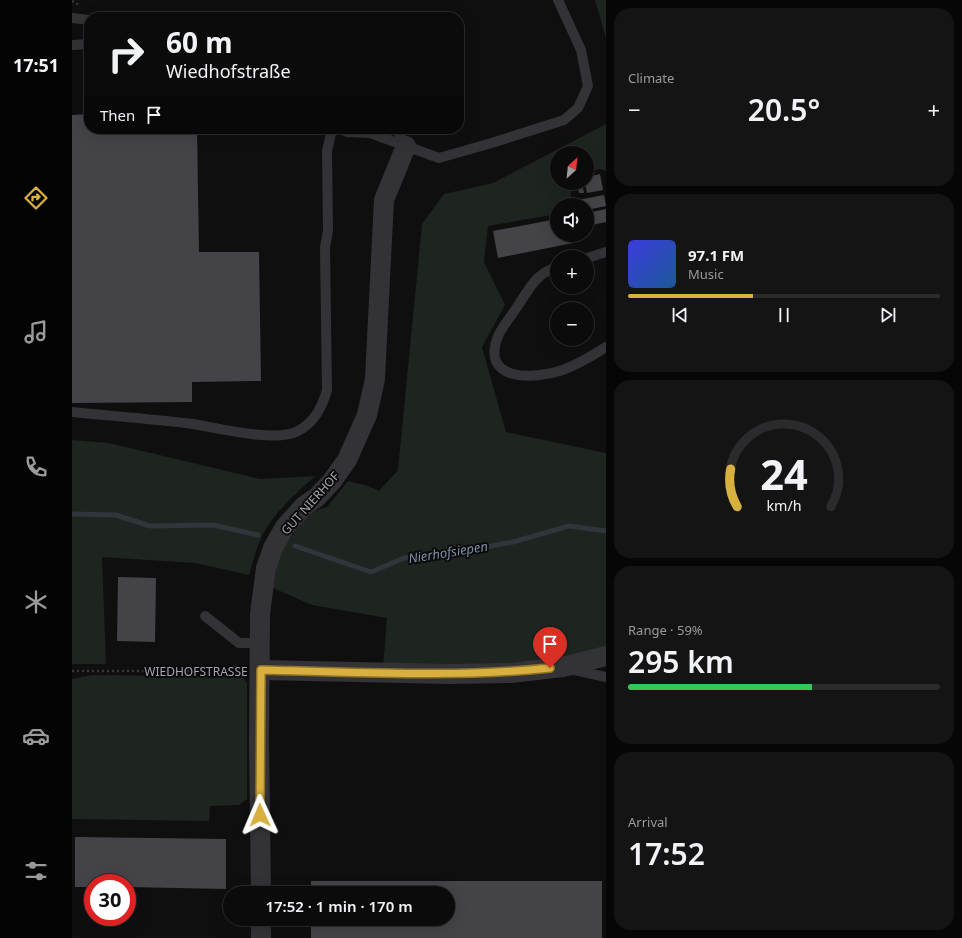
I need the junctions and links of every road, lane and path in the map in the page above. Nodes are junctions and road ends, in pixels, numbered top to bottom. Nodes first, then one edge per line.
1 (558, 0) edge
2 (72, 18) edge
3 (84, 19) edge
4 (84, 44) edge
5 (72, 45) edge
6 (331, 134) edge
7 (378, 134) edge
8 (402, 137) edge
9 (606, 252) edge
10 (594, 256) edge
11 (550, 269) edge
12 (606, 347) edge
13 (72, 412) edge
14 (205, 616) dead end
15 (261, 643) junction
16 (606, 656) edge
17 (562, 667) junction
18 (261, 670) junction
19 (72, 671) edge
20 (606, 678) edge
21 (261, 886) edge
22 (261, 926) edge
23 (261, 938) edge

1 - 8 lane
2 - 3 lane
4 - 5 lane
6 - 13 lane
7 - 8 lane
8 - 15 street, GUT NIERHOF
9 - 10 lane
11 - 12 lane
14 - 15 lane
15 - 18 street, GUT NIERHOF
16 - 17 street, WIEDHOFSTRASSE
17 - 18 street, WIEDHOFSTRASSE
17 - 20 lane
18 - 19 path, WIEDHOFSTRASSE
18 - 21 street, GUT NIERHOF
22 - 23 street

